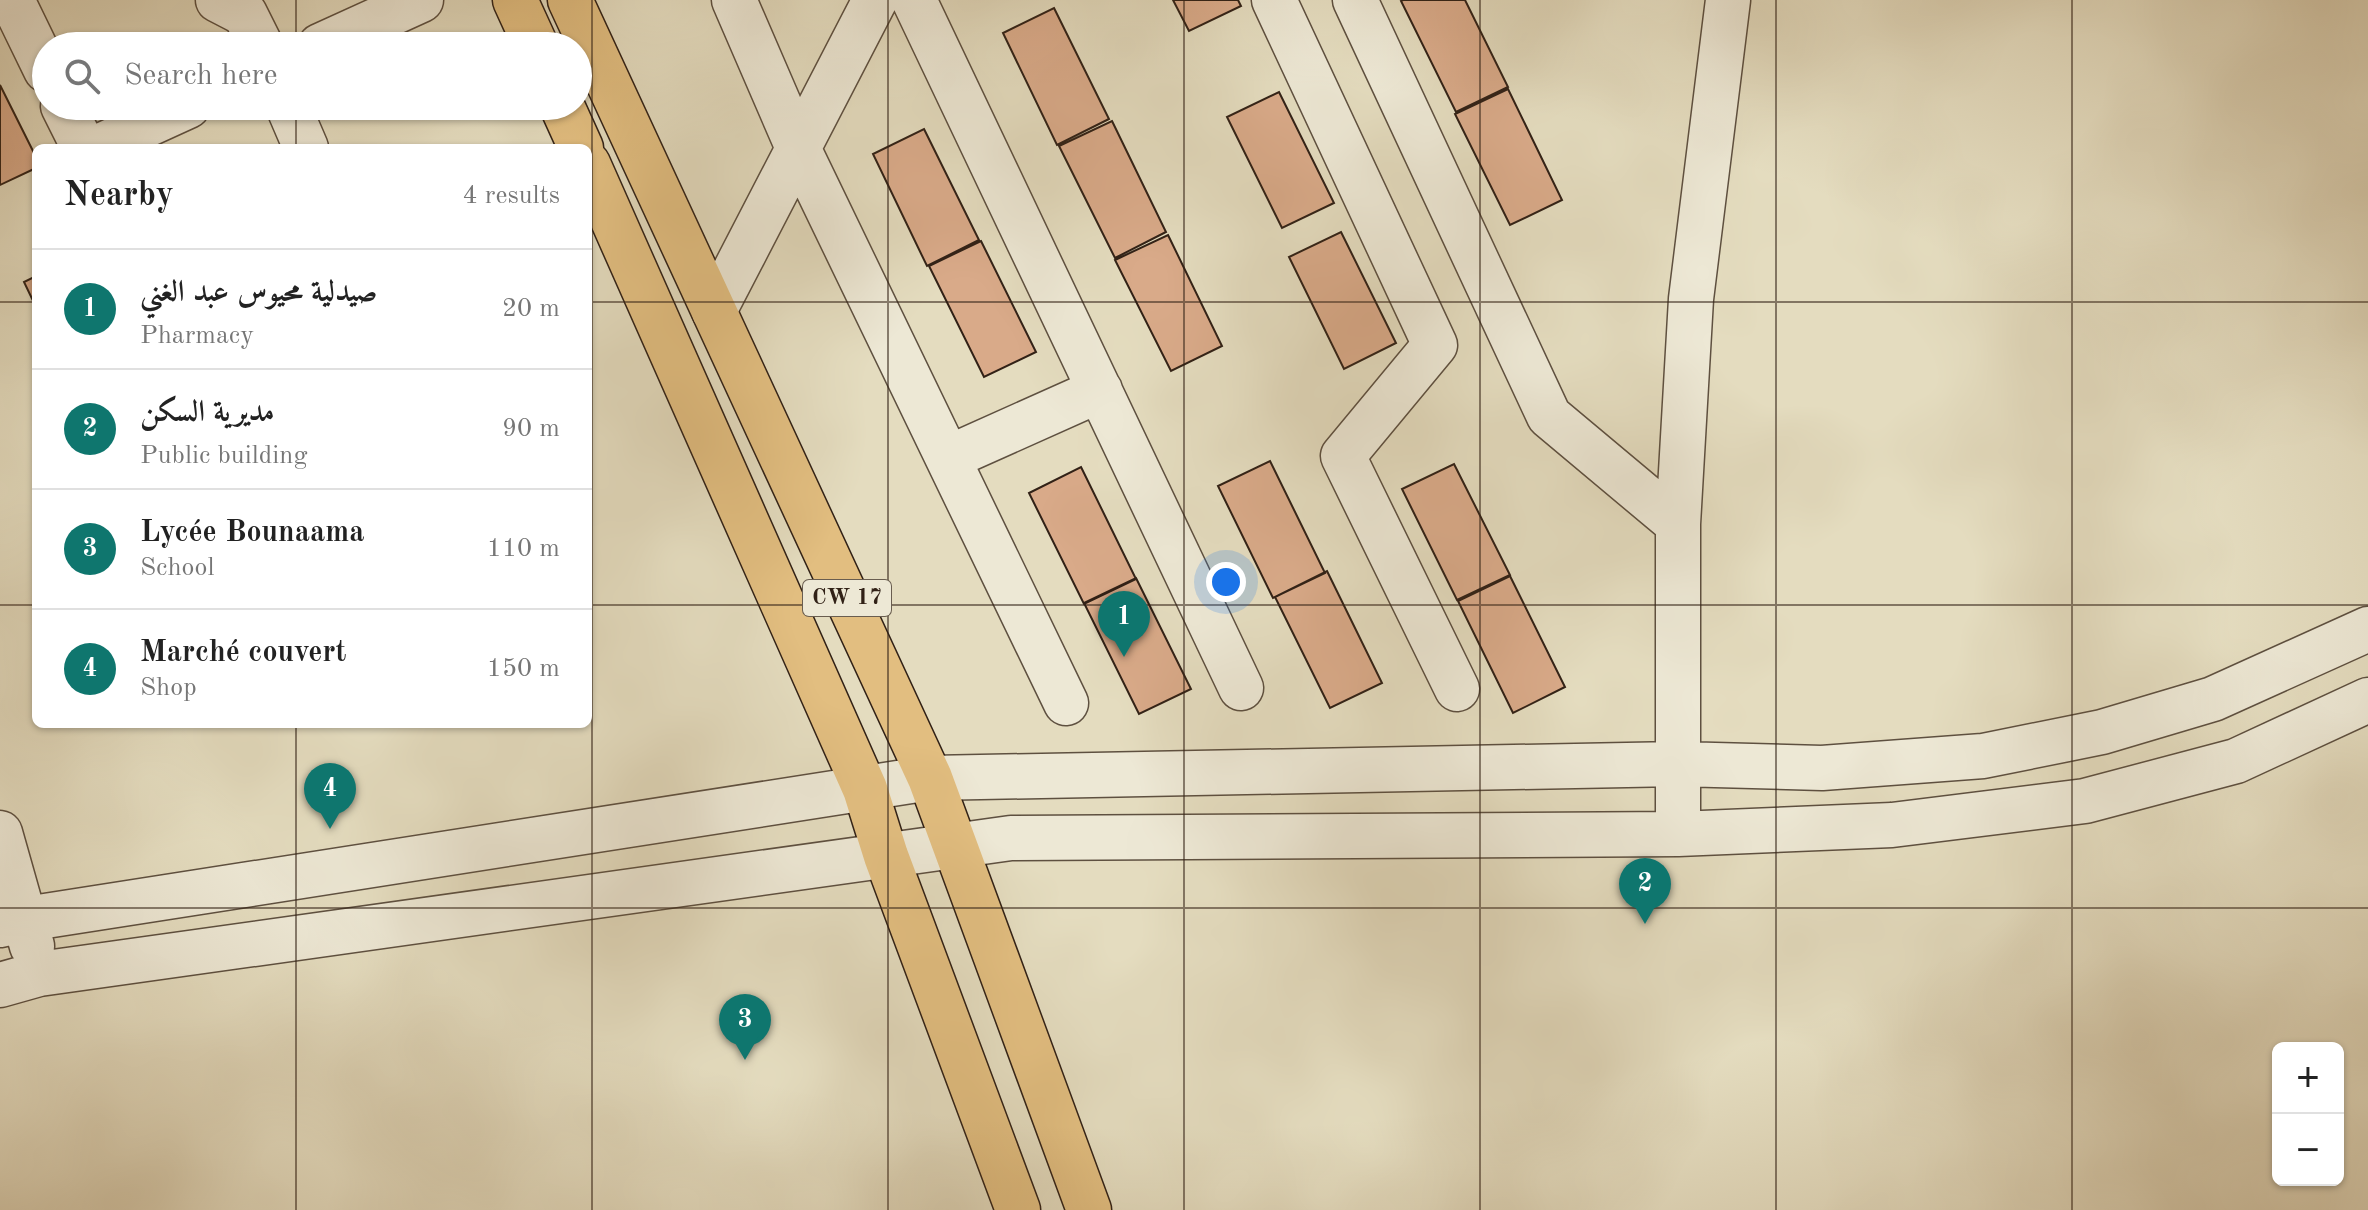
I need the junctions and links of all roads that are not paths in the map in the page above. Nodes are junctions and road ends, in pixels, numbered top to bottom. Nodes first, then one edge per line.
1 (12, 0) edge
2 (218, 0) edge
3 (421, 0) edge
4 (515, 0) edge
5 (570, 0) edge
6 (734, 0) edge
7 (875, 0) edge
8 (914, 0) edge
9 (1274, 0) edge
10 (1355, 0) edge
11 (1728, 0) edge
12 (254, 32) edge
13 (351, 32) edge
14 (530, 32) edge
15 (585, 32) edge
16 (32, 41) edge
17 (592, 48) edge
18 (70, 120) edge
19 (157, 120) edge
20 (294, 120) edge
21 (568, 120) edge
22 (82, 144) edge
23 (105, 144) edge
24 (304, 144) edge
25 (579, 144) edge
26 (798, 148) junction
27 (592, 173) edge
28 (714, 311) junction
29 (1100, 390) junction
30 (948, 458) junction
31 (1678, 524) junction
32 (2368, 629) edge
33 (1241, 688) dead end
34 (1457, 689) dead end
35 (2368, 700) edge
36 (1066, 703) dead end
37 (1678, 764) junction
38 (930, 778) junction
39 (865, 789) junction
40 (0, 833) edge
41 (1678, 834) junction
42 (955, 844) junction
43 (886, 856) junction
44 (13, 922) edge
45 (20, 980) edge
46 (1018, 1210) edge
47 (1089, 1210) edge

1 - 16 street
2 - 12 street
3 - 13 street
4 - 14 main road
5 - 15 main road, CW 17
6 - 26 street
7 - 26 street
8 - 29 street
9 - 34 street
10 - 31 street
11 - 31 street
17 - 28 main road, CW 17
18 - 22 street
19 - 23 street
20 - 24 street
21 - 25 main road
26 - 28 street
26 - 30 street
27 - 39 main road, CW 17
28 - 38 main road, CW 17
29 - 30 street
29 - 33 street
30 - 36 street
31 - 37 street
32 - 37 street
35 - 41 street
37 - 38 street
37 - 41 street
38 - 39 street
38 - 42 main road, CW 17
39 - 43 main road, CW 17
39 - 44 street
40 - 44 street
41 - 42 street
42 - 43 street
42 - 47 main road, CW 17
43 - 45 street
43 - 46 main road, CW 17
44 - 45 street

